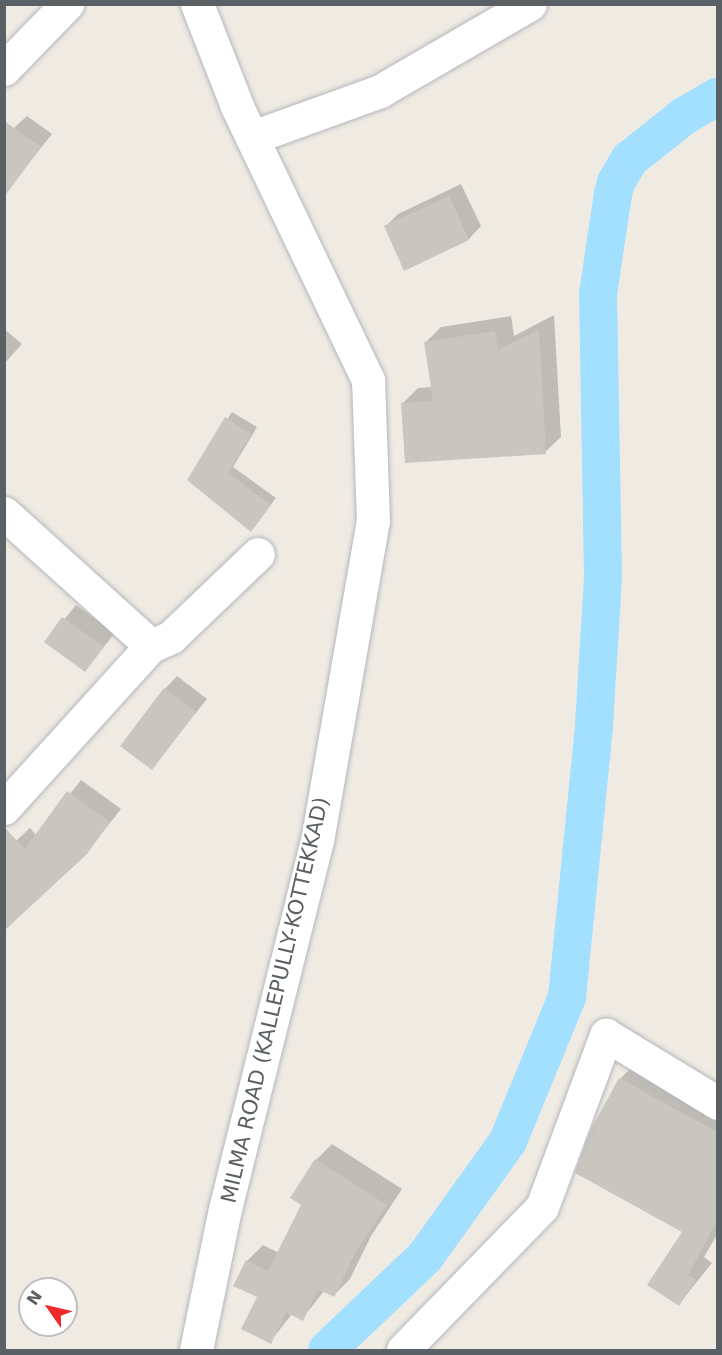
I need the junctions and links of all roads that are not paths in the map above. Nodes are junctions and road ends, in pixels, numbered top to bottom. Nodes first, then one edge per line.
1 (67, 4) edge
2 (197, 4) edge
3 (530, 4) edge
4 (4, 69) edge
5 (253, 137) junction
6 (4, 513) edge
7 (258, 554) dead end
8 (151, 646) junction
9 (4, 808) edge
10 (717, 1103) edge
11 (196, 1350) edge
12 (403, 1350) edge

1 - 4 street
2 - 5 street, MILMA ROAD (KALLEPULLY-KOTTEKKAD)
3 - 5 street
5 - 11 street, MILMA ROAD (KALLEPULLY-KOTTEKKAD)
6 - 8 street
7 - 8 street
8 - 9 street
10 - 12 street

